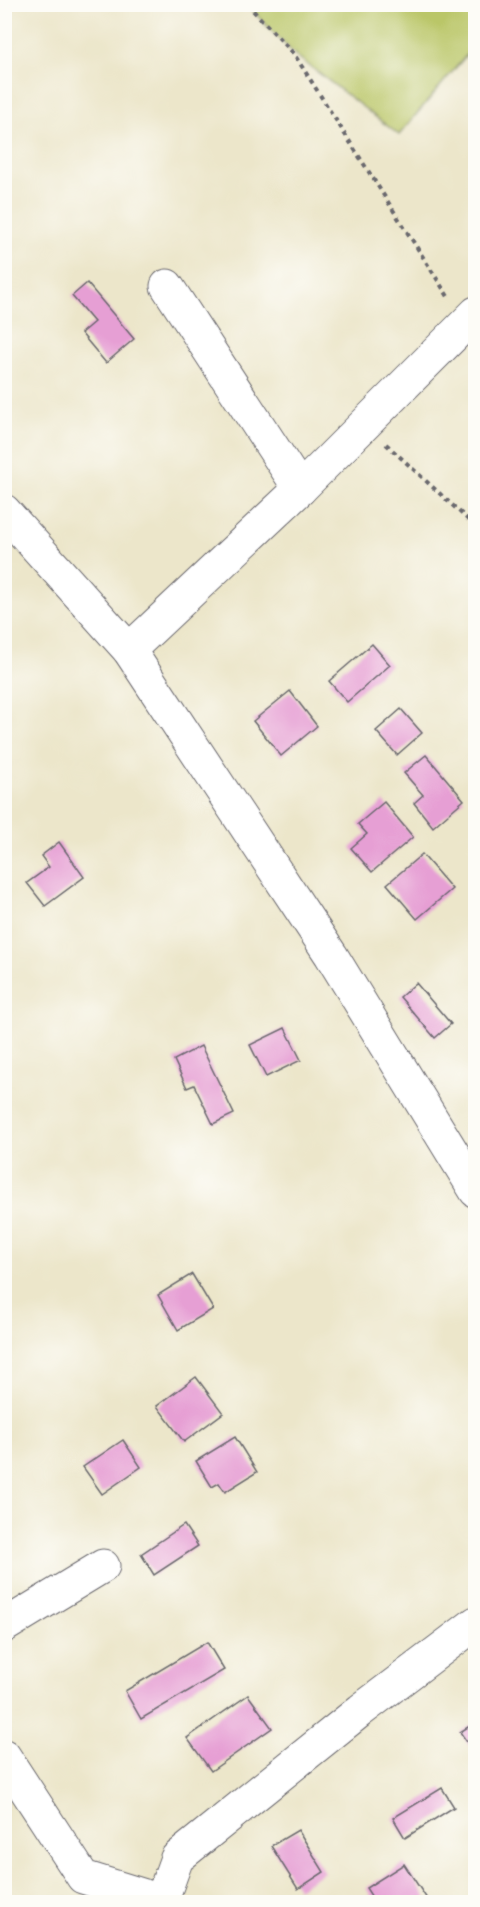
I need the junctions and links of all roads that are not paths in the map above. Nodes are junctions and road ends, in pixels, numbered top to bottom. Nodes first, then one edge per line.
1 (167, 286) dead end
2 (470, 318) edge
3 (300, 489) junction
4 (4, 511) edge
5 (129, 650) junction
6 (476, 1191) edge
7 (103, 1566) dead end
8 (476, 1623) edge
9 (4, 1626) edge
10 (4, 1756) edge
11 (161, 1902) edge

1 - 3 street
2 - 3 street
3 - 5 street
4 - 5 street
5 - 6 street
7 - 9 street
8 - 11 street
10 - 11 street

